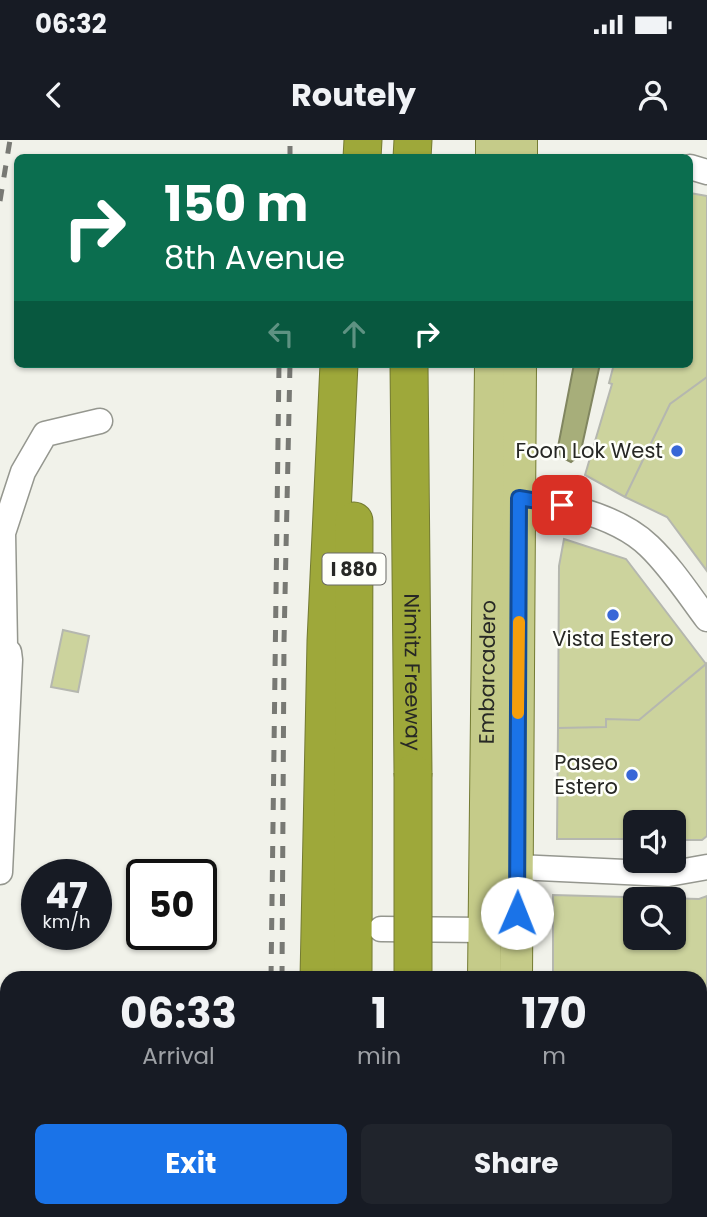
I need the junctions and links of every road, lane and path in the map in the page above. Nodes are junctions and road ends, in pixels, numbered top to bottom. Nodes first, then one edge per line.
1 (339, 368) edge
2 (356, 368) edge
3 (409, 368) edge
4 (491, 368) edge
5 (520, 368) edge
6 (100, 421) dead end
7 (505, 498) junction
8 (704, 608) edge
9 (3, 645) edge
10 (517, 867) junction
11 (707, 867) edge
12 (0, 872) edge
13 (381, 929) dead end
14 (485, 930) junction
15 (319, 971) edge
16 (354, 971) edge
17 (413, 971) edge
18 (484, 971) edge
19 (516, 971) edge

1 - 15 highway
2 - 16 highway, I 880
3 - 17 highway, Nimitz Freeway / I 880, bridge
4 - 7 main road, Embarcadero
5 - 7 main road, Embarcadero
6 - 9 street
7 - 8 street
7 - 10 main road, Embarcadero
7 - 14 main road, Embarcadero
9 - 12 street
10 - 11 street
10 - 19 main road, Embarcadero
13 - 14 street
14 - 18 main road, Embarcadero

